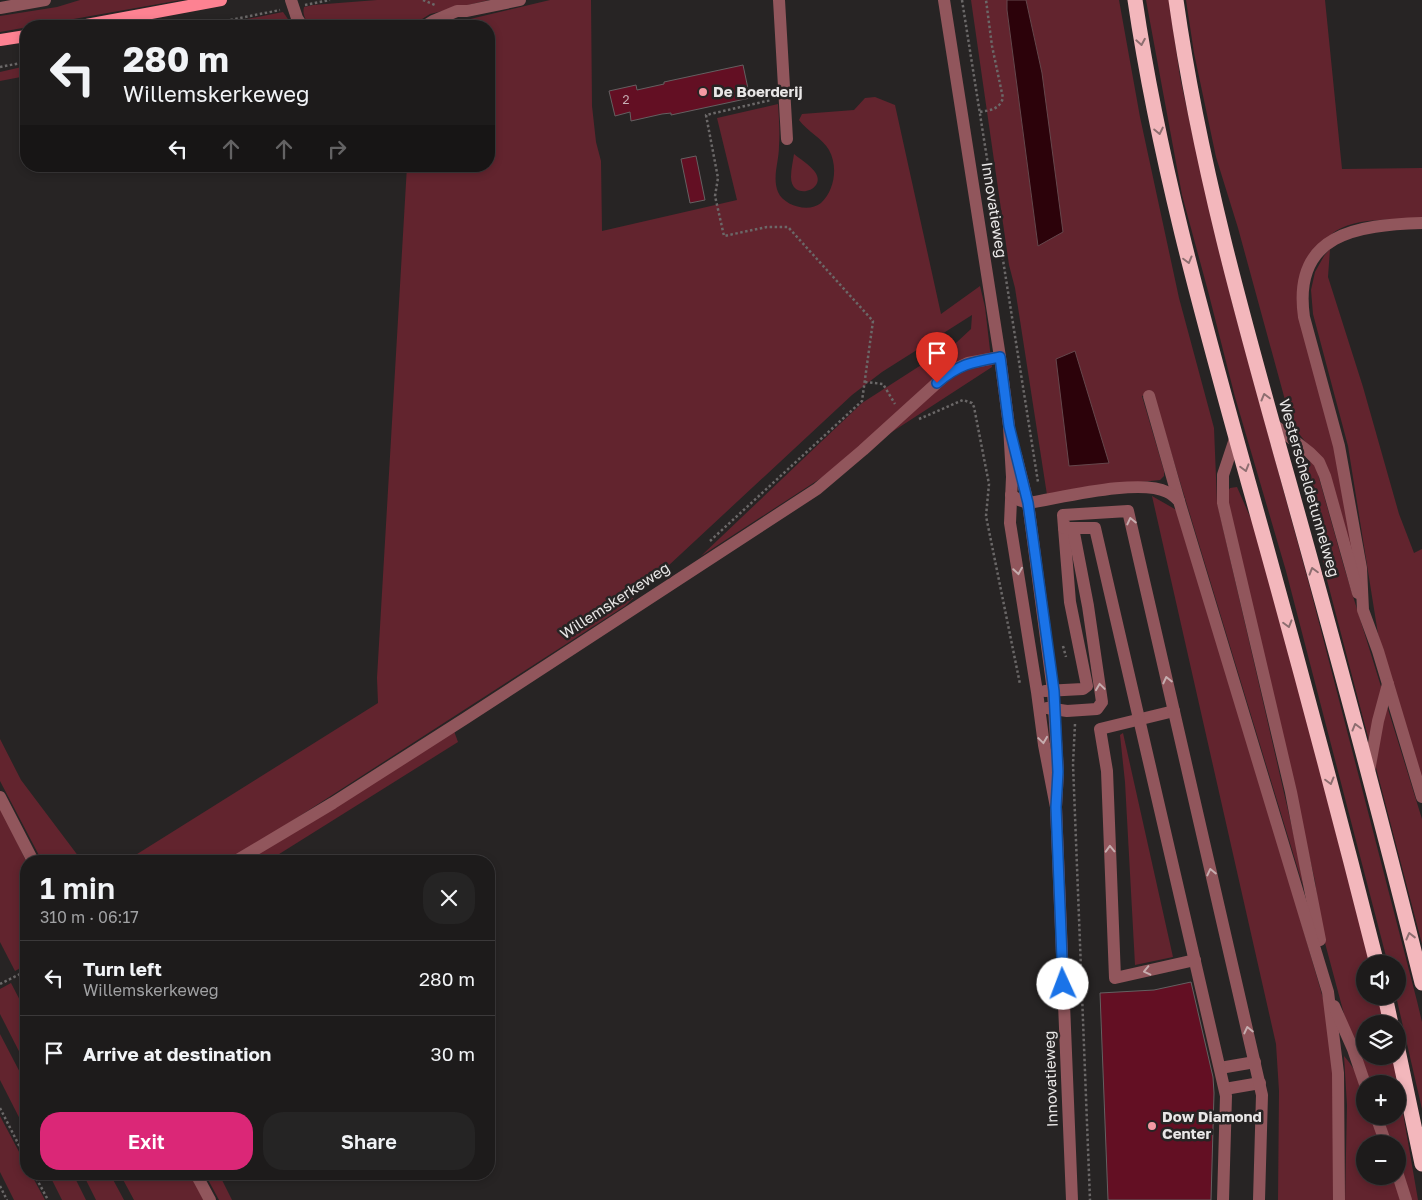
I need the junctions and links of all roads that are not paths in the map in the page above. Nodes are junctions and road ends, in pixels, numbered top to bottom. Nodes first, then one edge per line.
1 (45, 0) edge
2 (221, 0) edge
3 (520, 0) edge
4 (779, 0) edge
5 (944, 0) edge
6 (1135, 0) edge
7 (1176, 0) edge
8 (292, 4) edge
9 (0, 8) edge
10 (113, 20) edge
11 (299, 20) edge
12 (434, 20) edge
13 (20, 37) edge
14 (0, 40) edge
15 (787, 139) dead end
16 (1422, 223) edge
17 (1000, 357) junction
18 (1149, 396) dead end
19 (1273, 424) junction
20 (1009, 426) junction
21 (1236, 436) junction
22 (1011, 495) junction
23 (1179, 501) junction
24 (1028, 503) junction
25 (1068, 528) junction
26 (1073, 558) junction
27 (1363, 610) junction
28 (1087, 652) junction
29 (1096, 662) junction
30 (1083, 665) junction
31 (1388, 684) junction
32 (1054, 691) junction
33 (1037, 692) junction
34 (1039, 707) junction
35 (1055, 709) junction
36 (1174, 711) junction
37 (1139, 720) junction
38 (1369, 773) junction
39 (0, 797) edge
40 (1422, 797) edge
41 (1056, 807) junction
42 (30, 855) edge
43 (246, 855) edge
44 (1374, 955) edge
45 (1195, 960) junction
46 (1422, 983) edge
47 (1328, 992) junction
48 (1255, 1062) junction
49 (1401, 1065) edge
50 (1220, 1068) junction
51 (1362, 1075) edge
52 (1260, 1083) junction
53 (1225, 1089) junction
54 (1422, 1164) edge
55 (199, 1180) edge
56 (1401, 1185) edge
57 (210, 1200) edge
58 (1072, 1200) edge
59 (1223, 1200) edge
60 (1258, 1200) edge
61 (1339, 1200) edge
62 (1406, 1200) edge

1 - 9 street
2 - 10 main road
3 - 12 street
4 - 15 street
5 - 17 street, Innovatieweg
6 -> 21 highway
19 -> 7 highway, Westerscheldetunnelweg
8 - 11 street
13 - 14 main road
16 - 27 street
17 - 20 street, Innovatieweg
17 - 43 street, Willemskerkeweg
18 - 23 street
19 - 27 street
38 -> 19 highway, Westerscheldetunnelweg
20 - 22 street, Innovatieweg
20 - 24 street, Innovatieweg
21 -> 44 highway
21 - 47 street
22 - 24 street
22 -> 33 street, Innovatieweg
23 - 24 street
23 - 47 street
24 - 32 street, Innovatieweg
25 - 26 street
36 -> 25 street
25 - 37 street
26 - 28 street
26 - 29 street
26 - 30 street
27 - 31 street
28 - 29 street
28 - 30 street
35 -> 29 street
30 - 32 street
31 - 38 street
31 - 40 street
32 - 33 street
32 - 35 street, Innovatieweg
33 - 34 street, Innovatieweg
34 - 35 street
34 -> 41 street, Innovatieweg
35 - 41 street, Innovatieweg
36 - 37 street
48 -> 36 street
37 - 45 street
45 -> 37 street
46 -> 38 highway, Westerscheldetunnelweg
39 - 42 street
41 - 58 street, Innovatieweg
45 - 50 street
47 - 51 street
47 - 61 street
48 - 50 street
48 - 52 street
49 - 54 highway
50 - 53 street
52 - 53 street
52 - 60 street
53 - 59 street
55 - 57 street
56 - 62 street

